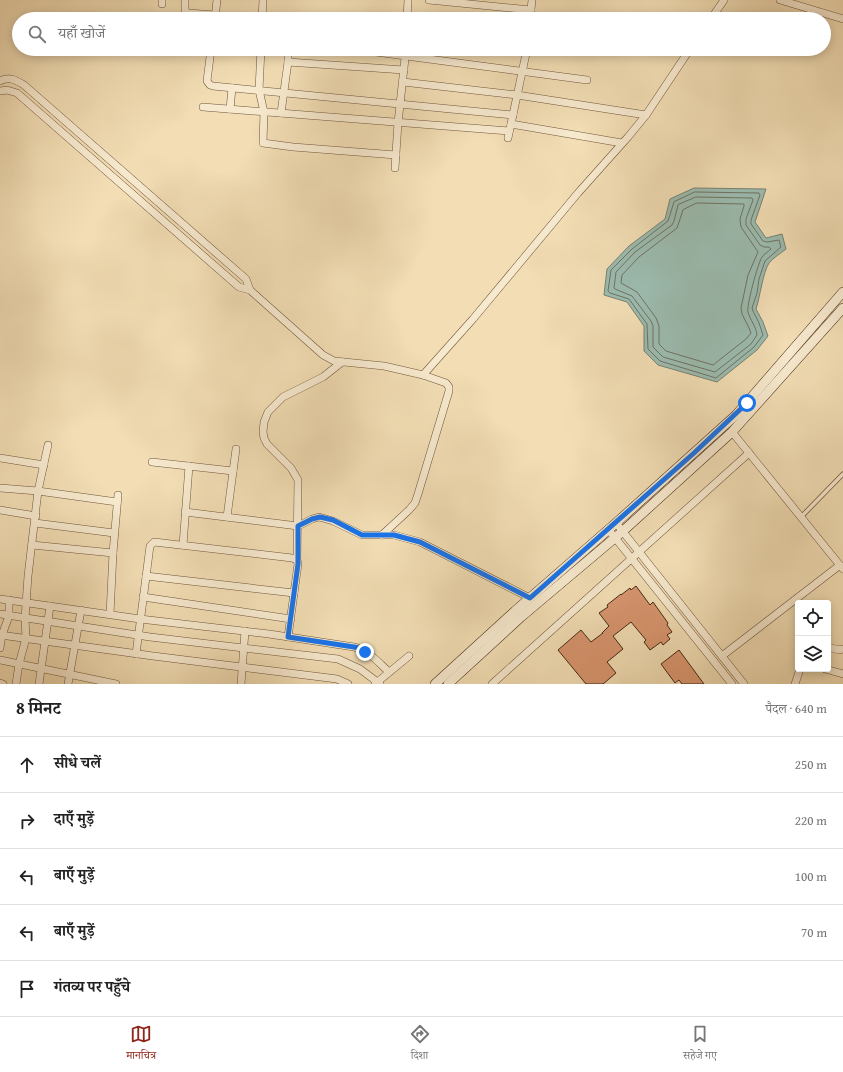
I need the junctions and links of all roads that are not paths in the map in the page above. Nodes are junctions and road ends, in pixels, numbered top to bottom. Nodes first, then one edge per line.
1 (185, 0) edge
2 (217, 0) edge
3 (263, 0) edge
4 (408, 0) edge
5 (429, 0) edge
6 (532, 0) edge
7 (724, 0) edge
8 (780, 0) edge
9 (453, 1) edge
10 (531, 10) joint
11 (186, 12) edge
12 (216, 12) edge
13 (262, 12) edge
14 (407, 12) edge
15 (716, 12) edge
16 (820, 12) edge
17 (831, 15) edge
18 (843, 19) edge
19 (210, 56) edge
20 (261, 56) edge
21 (288, 56) edge
22 (406, 56) edge
23 (430, 56) edge
24 (525, 56) edge
25 (685, 56) edge
26 (288, 62) junction
27 (404, 70) junction
28 (522, 71) junction
29 (10, 78) junction
30 (587, 80) dead end
31 (0, 81) edge
32 (403, 82) junction
33 (232, 88) junction
34 (12, 90) junction
35 (259, 90) junction
36 (0, 91) edge
37 (283, 93) junction
38 (517, 95) junction
39 (400, 104) junction
40 (203, 107) dead end
41 (230, 109) junction
42 (264, 112) junction
43 (281, 113) junction
44 (512, 115) junction
45 (646, 115) junction
46 (398, 123) junction
47 (509, 131) junction
48 (622, 143) junction
49 (396, 155) junction
50 (395, 168) dead end
51 (250, 290) junction
52 (843, 292) edge
53 (843, 308) edge
54 (342, 362) junction
55 (423, 375) junction
56 (732, 432) junction
57 (48, 445) dead end
58 (236, 449) dead end
59 (749, 453) junction
60 (0, 458) edge
61 (152, 462) dead end
62 (44, 464) junction
63 (189, 466) junction
64 (233, 471) junction
65 (843, 474) edge
66 (0, 488) edge
67 (38, 491) junction
68 (0, 510) edge
69 (185, 512) junction
70 (227, 517) junction
71 (801, 517) junction
72 (35, 519) junction
73 (616, 523) junction
74 (298, 526) junction
75 (608, 530) junction
76 (623, 531) junction
77 (114, 533) junction
78 (382, 535) junction
79 (615, 537) junction
80 (32, 545) junction
81 (183, 545) junction
82 (638, 552) junction
83 (113, 553) junction
84 (632, 558) junction
85 (297, 560) junction
86 (842, 567) edge
87 (146, 576) junction
88 (294, 593) junction
89 (143, 597) junction
90 (530, 598) junction
91 (0, 599) edge
92 (9, 600) junction
93 (27, 602) junction
94 (50, 606) junction
95 (81, 610) junction
96 (0, 614) edge
97 (110, 614) junction
98 (9, 616) junction
99 (140, 618) junction
100 (290, 618) junction
101 (25, 619) junction
102 (48, 622) junction
103 (77, 626) junction
104 (245, 631) junction
105 (1, 635) edge
106 (138, 635) junction
107 (288, 637) junction
108 (26, 638) junction
109 (45, 640) junction
110 (75, 645) junction
111 (0, 648) edge
112 (831, 648) edge
113 (244, 649) junction
114 (843, 649) edge
115 (136, 654) junction
116 (409, 656) dead end
117 (722, 656) junction
118 (0, 660) edge
119 (19, 664) junction
120 (40, 668) junction
121 (242, 668) junction
122 (831, 671) edge
123 (389, 672) junction
124 (799, 672) edge
125 (71, 674) junction
126 (843, 674) edge
127 (377, 683) edge
128 (16, 684) edge
129 (39, 684) edge
130 (68, 684) edge
131 (116, 684) edge
132 (241, 684) edge
133 (348, 684) edge
134 (435, 684) edge
135 (448, 684) edge
136 (492, 684) edge
137 (732, 684) edge
138 (744, 684) edge
139 (795, 684) edge

1 - 11 street
2 - 12 street
3 - 13 street
4 - 14 street
5 - 9 street
6 - 10 street
7 - 15 street
8 - 16 street
9 - 10 street
17 - 18 street
19 - 33 street
20 - 35 street
21 - 26 street
22 - 27 street
23 - 28 street
24 - 28 street
25 - 45 street
26 - 27 street
26 - 37 street
27 - 32 street
28 - 30 street
28 - 38 street
29 - 31 street
29 - 34 street
29 - 51 street
32 - 38 street
32 - 39 street
33 - 35 street
33 - 41 street
34 - 36 street
34 - 51 street
35 - 37 street
35 - 42 street
37 - 39 street
37 - 43 street
38 - 44 street
38 - 45 street
39 - 44 street
39 - 46 street
40 - 41 street
41 - 42 street
42 - 43 street
42 - 49 street
43 - 46 street
44 - 47 street
45 - 48 street
46 - 47 street
46 - 49 street
47 - 48 street
48 - 55 street
49 - 50 street
51 - 54 street
52 - 73 main road
53 - 56 main road
54 - 55 street
54 - 74 street
55 - 78 street
56 - 59 street
56 - 76 main road
57 - 62 street
58 - 64 street
59 - 71 street
59 - 82 street
60 - 62 street
61 - 63 street
62 - 67 street
63 - 64 street
63 - 69 street
64 - 70 street
65 - 71 lane
66 - 67 street
67 - 72 street
67 - 77 street
68 - 72 street
69 - 70 street
69 - 81 street
70 - 74 street
71 - 86 street
72 - 77 street
72 - 80 street
73 - 75 main road
73 - 76 street
74 - 78 street
74 - 85 street
75 - 79 street
75 - 90 main road
76 - 79 main road
76 - 82 street
77 - 83 street
78 - 90 street
79 - 84 street
79 - 135 main road
80 - 83 street
80 - 93 street
81 - 85 street
81 - 87 street
82 - 84 street
82 - 117 street
83 - 97 street
84 - 136 street
84 - 137 street
85 - 88 street
86 - 117 street
87 - 88 street
87 - 89 street
88 - 100 street
89 - 99 street
89 - 100 street
90 - 134 main road
91 - 92 street
92 - 93 street
92 - 98 street
93 - 94 street
93 - 101 street
94 - 95 street
94 - 102 street
95 - 97 street
95 - 103 street
96 - 98 street
97 - 99 street
98 - 101 street
98 - 105 street
99 - 104 street
99 - 106 street
100 - 107 street
101 - 102 street
101 - 108 street
102 - 103 street
102 - 109 street
103 - 106 street
103 - 110 street
104 - 107 street
104 - 113 street
105 - 108 street
105 - 111 street
106 - 113 street
106 - 115 street
107 - 123 street
108 - 109 street
108 - 119 street
109 - 110 street
109 - 120 street
110 - 115 street
110 - 125 street
112 - 114 street
113 - 121 street
113 - 127 street
115 - 121 street
116 - 123 street
117 - 138 street
118 - 119 street
119 - 120 street
119 - 128 street
120 - 125 street
120 - 129 street
121 - 132 street
121 - 133 street
122 - 126 street
123 - 127 street
124 - 139 street
125 - 130 street
125 - 131 street

